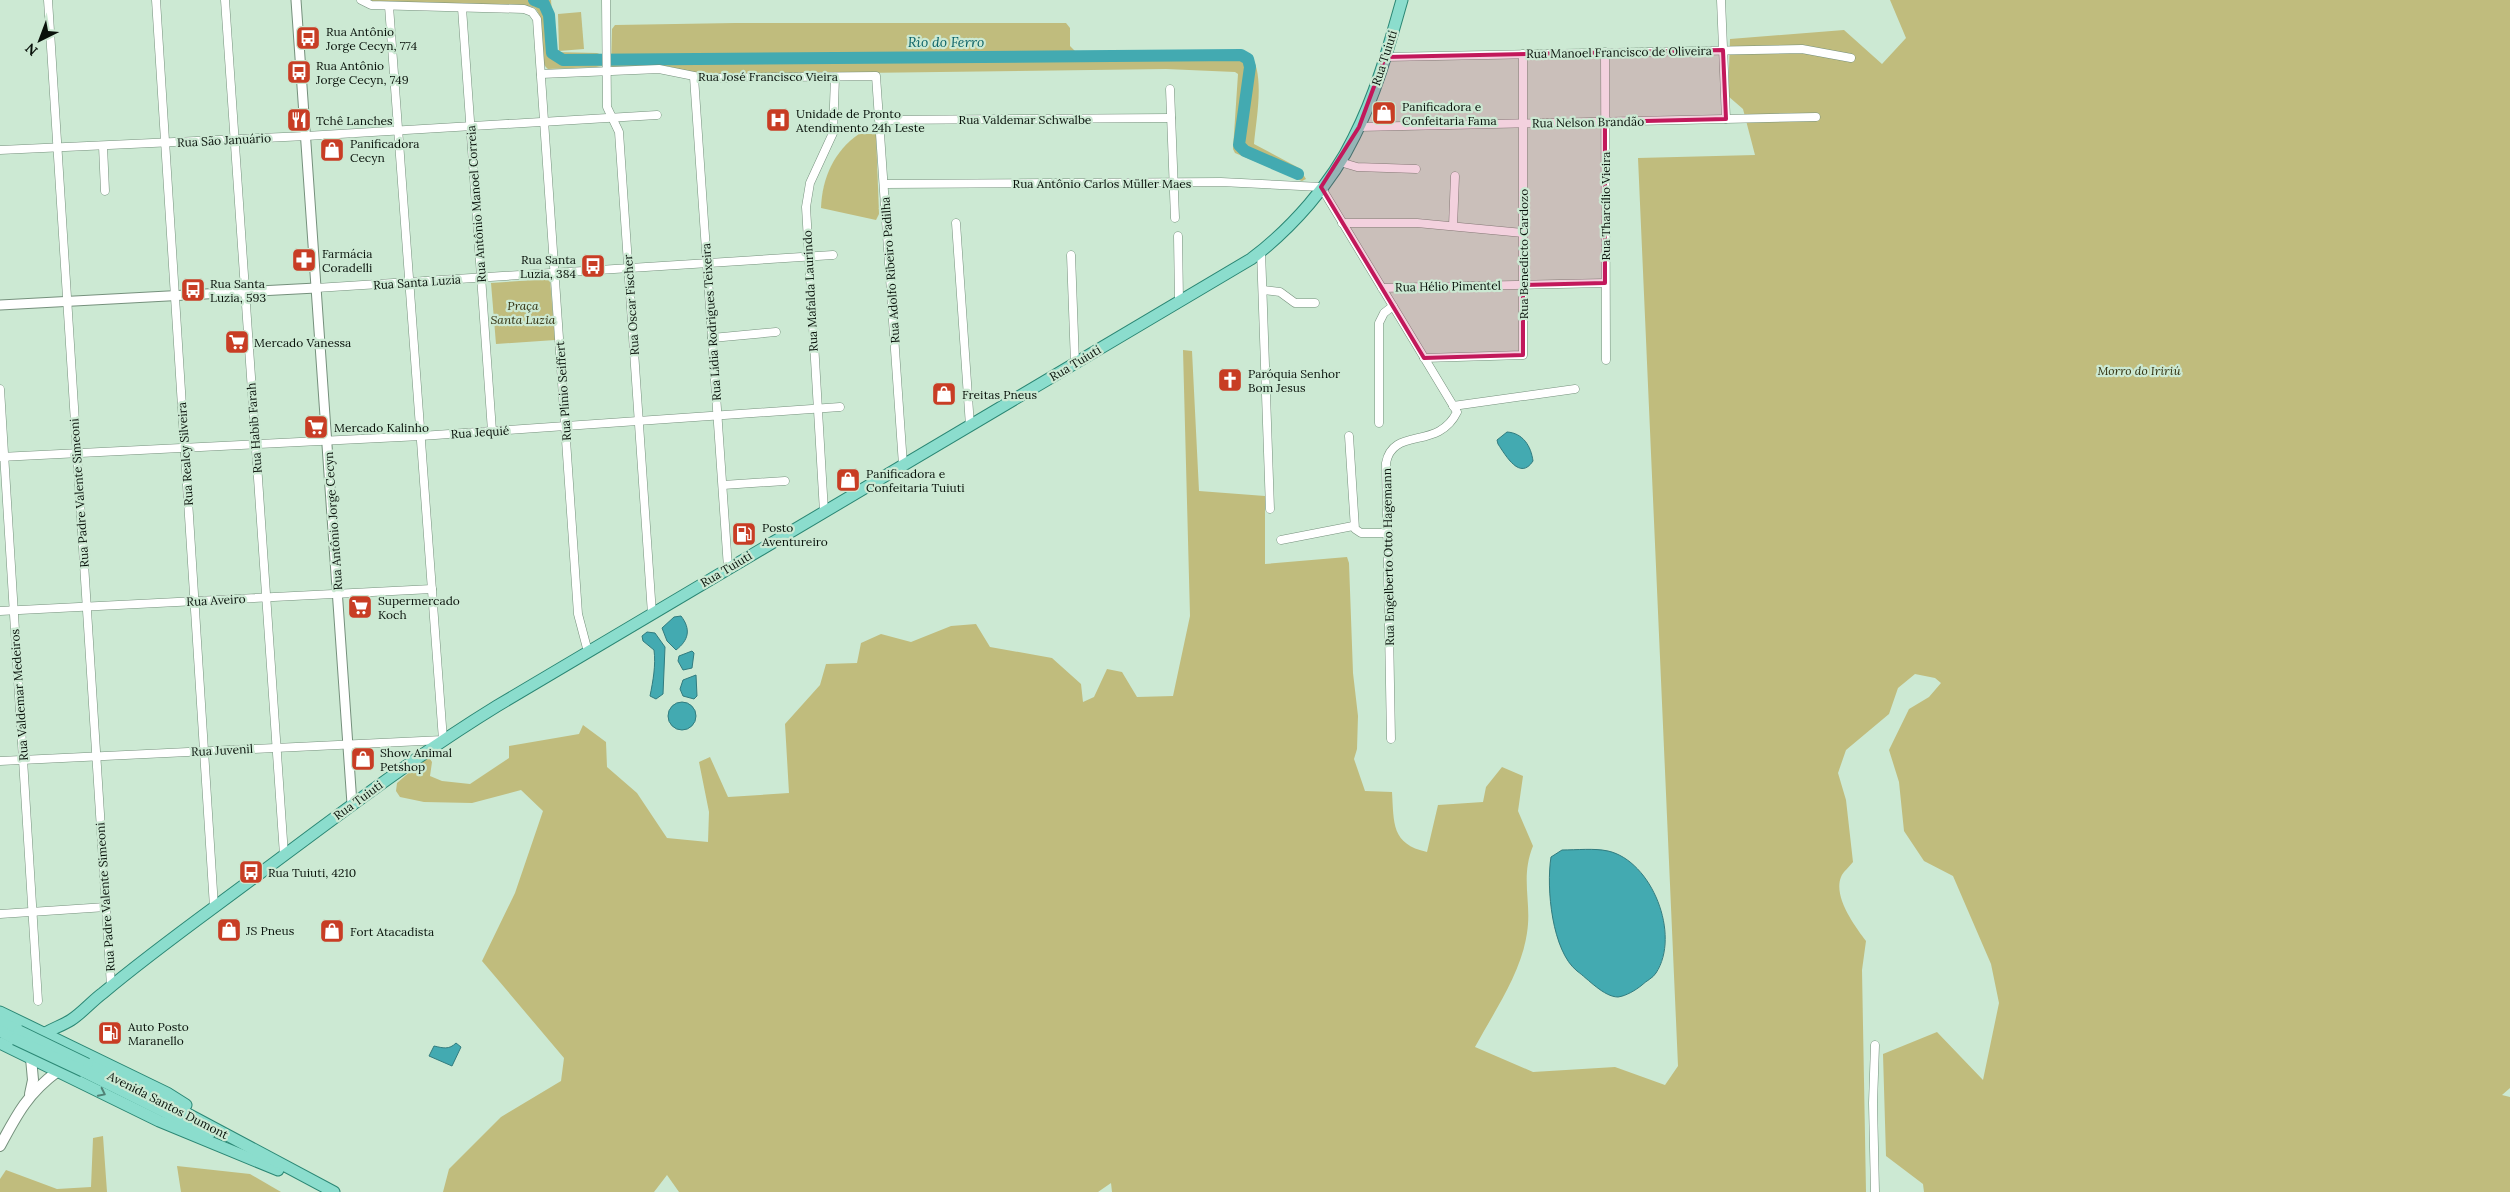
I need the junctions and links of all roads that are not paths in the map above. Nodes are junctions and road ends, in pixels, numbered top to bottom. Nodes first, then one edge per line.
1 (48, 0) edge
2 (156, 0) edge
3 (225, 0) edge
4 (296, 0) edge
5 (361, 0) edge
6 (606, 0) edge
7 (1402, 0) edge
8 (1721, 0) edge
9 (389, 6) junction
10 (462, 8) junction
11 (1723, 50) junction
12 (1605, 52) junction
13 (1523, 54) junction
14 (1385, 57) junction
15 (1851, 58) dead end
16 (607, 64) junction
17 (540, 74) junction
18 (876, 76) joint
19 (694, 77) junction
20 (835, 77) junction
21 (1170, 89) dead end
22 (657, 115) dead end
23 (1816, 117) dead end
24 (611, 118) junction
25 (1171, 118) junction
26 (1726, 119) junction
27 (880, 120) junction
28 (544, 122) junction
29 (1605, 122) junction
30 (1523, 123) junction
31 (470, 127) junction
32 (1359, 127) junction
33 (398, 131) junction
34 (306, 136) junction
35 (234, 140) junction
36 (165, 143) junction
37 (102, 146) junction
38 (57, 148) junction
39 (0, 150) edge
40 (1340, 162) junction
41 (1416, 169) dead end
42 (1454, 176) dead end
43 (1174, 182) junction
44 (884, 184) junction
45 (1320, 187) junction
46 (105, 191) dead end
47 (1175, 218) dead end
48 (956, 223) dead end
49 (1342, 223) junction
50 (1453, 226) junction
51 (1524, 233) junction
52 (1178, 236) dead end
53 (1261, 251) junction
54 (833, 255) dead end
55 (1071, 255) dead end
56 (808, 256) junction
57 (707, 263) junction
58 (628, 268) junction
59 (554, 273) junction
60 (481, 278) junction
61 (410, 283) junction
62 (1605, 283) junction
63 (1523, 285) junction
64 (316, 288) junction
65 (1382, 288) junction
66 (1263, 290) junction
67 (245, 292) junction
68 (175, 297) junction
69 (1179, 301) junction
70 (67, 302) junction
71 (1315, 303) dead end
72 (0, 305) edge
73 (1393, 306) junction
74 (776, 332) dead end
75 (712, 338) junction
76 (1424, 358) junction
77 (1606, 360) dead end
78 (1075, 363) junction
79 (0, 389) edge
80 (1575, 389) dead end
81 (1454, 406) junction
82 (840, 407) dead end
83 (817, 409) junction
84 (718, 415) junction
85 (639, 421) junction
86 (1379, 423) dead end
87 (565, 426) junction
88 (970, 426) junction
89 (492, 431) junction
90 (421, 436) junction
91 (1349, 436) dead end
92 (327, 440) junction
93 (255, 444) junction
94 (185, 448) junction
95 (77, 453) junction
96 (2, 457) edge
97 (904, 465) junction
98 (785, 481) dead end
99 (722, 485) junction
100 (1270, 509) dead end
101 (824, 512) junction
102 (1353, 526) junction
103 (1389, 533) junction
104 (1281, 540) dead end
105 (728, 568) junction
106 (432, 589) junction
107 (338, 594) junction
108 (266, 598) junction
109 (194, 601) junction
110 (86, 606) junction
111 (14, 610) junction
112 (0, 611) edge
113 (652, 614) junction
114 (588, 652) junction
115 (1391, 739) dead end
116 (443, 740) junction
117 (348, 744) junction
118 (276, 748) junction
119 (204, 751) junction
120 (96, 756) junction
121 (23, 760) junction
122 (0, 761) edge
123 (352, 804) junction
124 (284, 855) junction
125 (106, 906) junction
126 (214, 907) junction
127 (32, 912) junction
128 (0, 914) edge
129 (111, 986) junction
130 (38, 1002) dead end
131 (0, 1012) edge
132 (71, 1020) junction
133 (0, 1022) edge
134 (57, 1026) junction
135 (34, 1028) junction
136 (0, 1032) edge
137 (45, 1033) junction
138 (17, 1035) junction
139 (0, 1043) edge
140 (68, 1045) junction
141 (1875, 1045) dead end
142 (31, 1058) junction
143 (85, 1068) junction
144 (58, 1071) junction
145 (30, 1095) junction
146 (237, 1140) junction
147 (0, 1146) edge
148 (278, 1170) junction
149 (318, 1192) edge
150 (334, 1192) edge
151 (1874, 1192) edge

1 - 38 street, Rua Padre Valente Simeoni
2 - 36 street, Rua Realcy Silveira
3 - 35 street, Rua Habib Farah
4 - 34 street, Rua Antônio Jorge Cecyn
5 - 9 street
6 - 16 street, Rua Oscar Fischer
7 - 14 main road, Rua Tuiuti
8 - 11 street
9 - 10 street
9 - 33 street
10 - 17 street, Rua Plínio Seiffert
10 - 31 street, Rua Antônio Manoel Correia
11 - 12 street, Rua Manoel Francisco de Oliveira
11 - 15 street, Rua Manoel Francisco de Oliveira
11 - 26 street
12 - 13 street, Rua Manoel Francisco de Oliveira
12 - 29 street, Rua Tharcílio Vieira
13 - 14 street, Rua Manoel Francisco de Oliveira
13 - 30 street, Rua Benedicto Cardozo
14 - 32 main road, Rua Tuiuti
16 - 17 street, Rua José Francisco Vieira
16 - 19 street, Rua José Francisco Vieira
16 - 24 street, Rua Oscar Fischer
17 - 28 street, Rua Plínio Seiffert
18 - 20 street, Rua José Francisco Vieira
18 - 27 street, Rua Adolfo Ribeiro Padilha
19 - 20 street, Rua José Francisco Vieira
19 - 57 street, Rua Lídia Rodrigues Teixeira
20 - 56 street, Rua Mafalda Laurindo
21 - 25 street
22 - 24 street, Rua São Januário
23 - 26 street, Rua Nelson Brandão
24 - 28 street, Rua São Januário
24 - 58 street, Rua Oscar Fischer
25 - 27 street, Rua Valdemar Schwalbe
25 - 43 street
26 - 29 street, Rua Nelson Brandão
27 - 44 street, Rua Adolfo Ribeiro Padilha
28 - 31 street, Rua São Januário
28 - 59 street, Rua Plínio Seiffert
29 - 30 street, Rua Nelson Brandão
29 - 62 street, Rua Tharcílio Vieira
30 - 32 street, Rua Nelson Brandão
30 - 51 street, Rua Benedicto Cardozo
31 - 33 street, Rua São Januário
31 - 60 street, Rua Antônio Manoel Correia
32 - 40 main road, Rua Tuiuti
33 - 34 street, Rua São Januário
33 - 61 street
34 - 35 street, Rua São Januário
34 - 64 street, Rua Antônio Jorge Cecyn
35 - 36 street, Rua São Januário
35 - 67 street, Rua Habib Farah
36 - 37 street, Rua São Januário
36 - 68 street, Rua Realcy Silveira
37 - 38 street, Rua São Januário
37 - 46 street
38 - 39 street, Rua São Januário
38 - 70 street, Rua Padre Valente Simeoni
40 - 41 street
40 - 45 main road, Rua Tuiuti
42 - 50 street
43 - 44 street, Rua Antônio Carlos Müller Maes
43 - 45 street, Rua Antônio Carlos Müller Maes
43 - 47 street
44 - 97 street, Rua Adolfo Ribeiro Padilha
45 - 49 street
45 - 53 main road, Rua Tuiuti
48 - 88 street
49 - 50 street
49 - 65 street
50 - 51 street
51 - 63 street, Rua Benedicto Cardozo
52 - 69 street
53 - 66 street
53 - 69 main road, Rua Tuiuti
54 - 56 street, Rua Santa Luzia
55 - 78 street
56 - 57 street, Rua Santa Luzia
56 - 83 street, Rua Mafalda Laurindo
57 - 58 street, Rua Santa Luzia
57 - 75 street, Rua Lídia Rodrigues Teixeira
58 - 59 street, Rua Santa Luzia
58 - 85 street, Rua Oscar Fischer
59 - 60 street, Rua Santa Luzia
59 - 87 street, Rua Plínio Seiffert
60 - 61 street, Rua Santa Luzia
60 - 89 street, Rua Antônio Manoel Correia
61 - 64 street, Rua Santa Luzia
61 - 90 street
62 - 63 street, Rua Hélio Pimentel
62 - 77 street, Rua Tharcílio Vieira
63 - 65 street, Rua Hélio Pimentel
63 - 76 street, Rua Benedicto Cardozo
64 - 67 street, Rua Santa Luzia
64 - 92 street, Rua Antônio Jorge Cecyn
65 - 73 street
66 - 71 street
66 - 100 street
67 - 68 street, Rua Santa Luzia
67 - 93 street, Rua Habib Farah
68 - 70 street, Rua Santa Luzia
68 - 94 street, Rua Realcy Silveira
69 - 78 main road, Rua Tuiuti
70 - 72 street, Rua Santa Luzia
70 - 95 street, Rua Padre Valente Simeoni
73 - 76 street
73 - 86 street
74 - 75 street
75 - 84 street, Rua Lídia Rodrigues Teixeira
76 - 81 street
78 - 88 main road, Rua Tuiuti
79 - 96 street, Rua Valdemar Medeiros
80 - 81 street
81 - 103 street, Rua Engelberto Otto Hagemann
82 - 83 street, Rua Jequié
83 - 84 street, Rua Jequié
83 - 101 street, Rua Mafalda Laurindo
84 - 85 street, Rua Jequié
84 - 99 street, Rua Lídia Rodrigues Teixeira
85 - 87 street, Rua Jequié
85 - 113 street, Rua Oscar Fischer
87 - 89 street, Rua Jequié
87 - 114 street, Rua Plínio Seiffert
88 - 97 main road, Rua Tuiuti
89 - 90 street, Rua Jequié
90 - 92 street, Rua Jequié
90 - 106 street
91 - 102 street
92 - 93 street, Rua Jequié
92 - 107 street, Rua Antônio Jorge Cecyn
93 - 94 street, Rua Jequié
93 - 108 street, Rua Habib Farah
94 - 95 street, Rua Jequié
94 - 109 street, Rua Realcy Silveira
95 - 96 street, Rua Jequié
95 - 110 street, Rua Padre Valente Simeoni
96 - 111 street, Rua Valdemar Medeiros
97 - 101 main road, Rua Tuiuti
98 - 99 street
99 - 105 street, Rua Lídia Rodrigues Teixeira
101 - 105 main road, Rua Tuiuti
102 - 103 street
102 - 104 street
103 - 115 street, Rua Engelberto Otto Hagemann
105 - 113 main road, Rua Tuiuti
106 - 107 street, Rua Aveiro
106 - 116 street
107 - 108 street, Rua Aveiro
107 - 117 street, Rua Antônio Jorge Cecyn
108 - 109 street, Rua Aveiro
108 - 118 street, Rua Habib Farah
109 - 110 street, Rua Aveiro
109 - 119 street, Rua Realcy Silveira
110 - 111 street, Rua Aveiro
110 - 120 street, Rua Padre Valente Simeoni
111 - 112 street, Rua Aveiro
111 - 121 street, Rua Valdemar Medeiros
113 - 114 main road, Rua Tuiuti
114 - 116 main road, Rua Tuiuti
116 - 117 street, Rua Juvenil
116 - 123 main road, Rua Tuiuti
117 - 118 street, Rua Juvenil
117 - 123 street, Rua Antônio Jorge Cecyn
118 - 119 street, Rua Juvenil
118 - 124 street, Rua Habib Farah
119 - 120 street, Rua Juvenil
119 - 126 street, Rua Realcy Silveira
120 - 121 street, Rua Juvenil
120 - 125 street, Rua Padre Valente Simeoni
121 - 122 street, Rua Juvenil
121 - 127 street, Rua Valdemar Medeiros
123 - 124 main road, Rua Tuiuti
124 - 126 main road, Rua Tuiuti
125 - 127 street
125 - 129 street, Rua Padre Valente Simeoni
126 - 129 main road, Rua Tuiuti
127 - 128 street
127 - 130 street, Rua Valdemar Medeiros
129 - 132 main road, Rua Tuiuti
131 - 135 main road
132 - 134 main road, Rua Tuiuti
132 - 140 main road, Rua Tuiuti
133 - 138 main road, Avenida Santos Dumont
134 - 135 main road
134 - 137 main road, Rua Tuiuti
135 - 137 main road
136 - 138 main road, Avenida Santos Dumont
137 - 140 main road
137 - 142 main road, Rua Tuiuti
138 - 143 main road, Avenida Santos Dumont, bridge
139 - 142 main road
140 - 144 main road, Rua Tuiuti
140 - 146 main road
141 - 151 street
142 - 144 main road
142 - 145 main road, Rua Tuiuti
143 - 146 main road, Avenida Santos Dumont
143 - 148 main road, Avenida Santos Dumont
144 - 145 main road, Rua Tuiuti
144 -> 148 main road
145 - 147 main road, Rua Tuiuti
146 - 150 main road, Avenida Santos Dumont
148 - 149 main road, Avenida Santos Dumont

